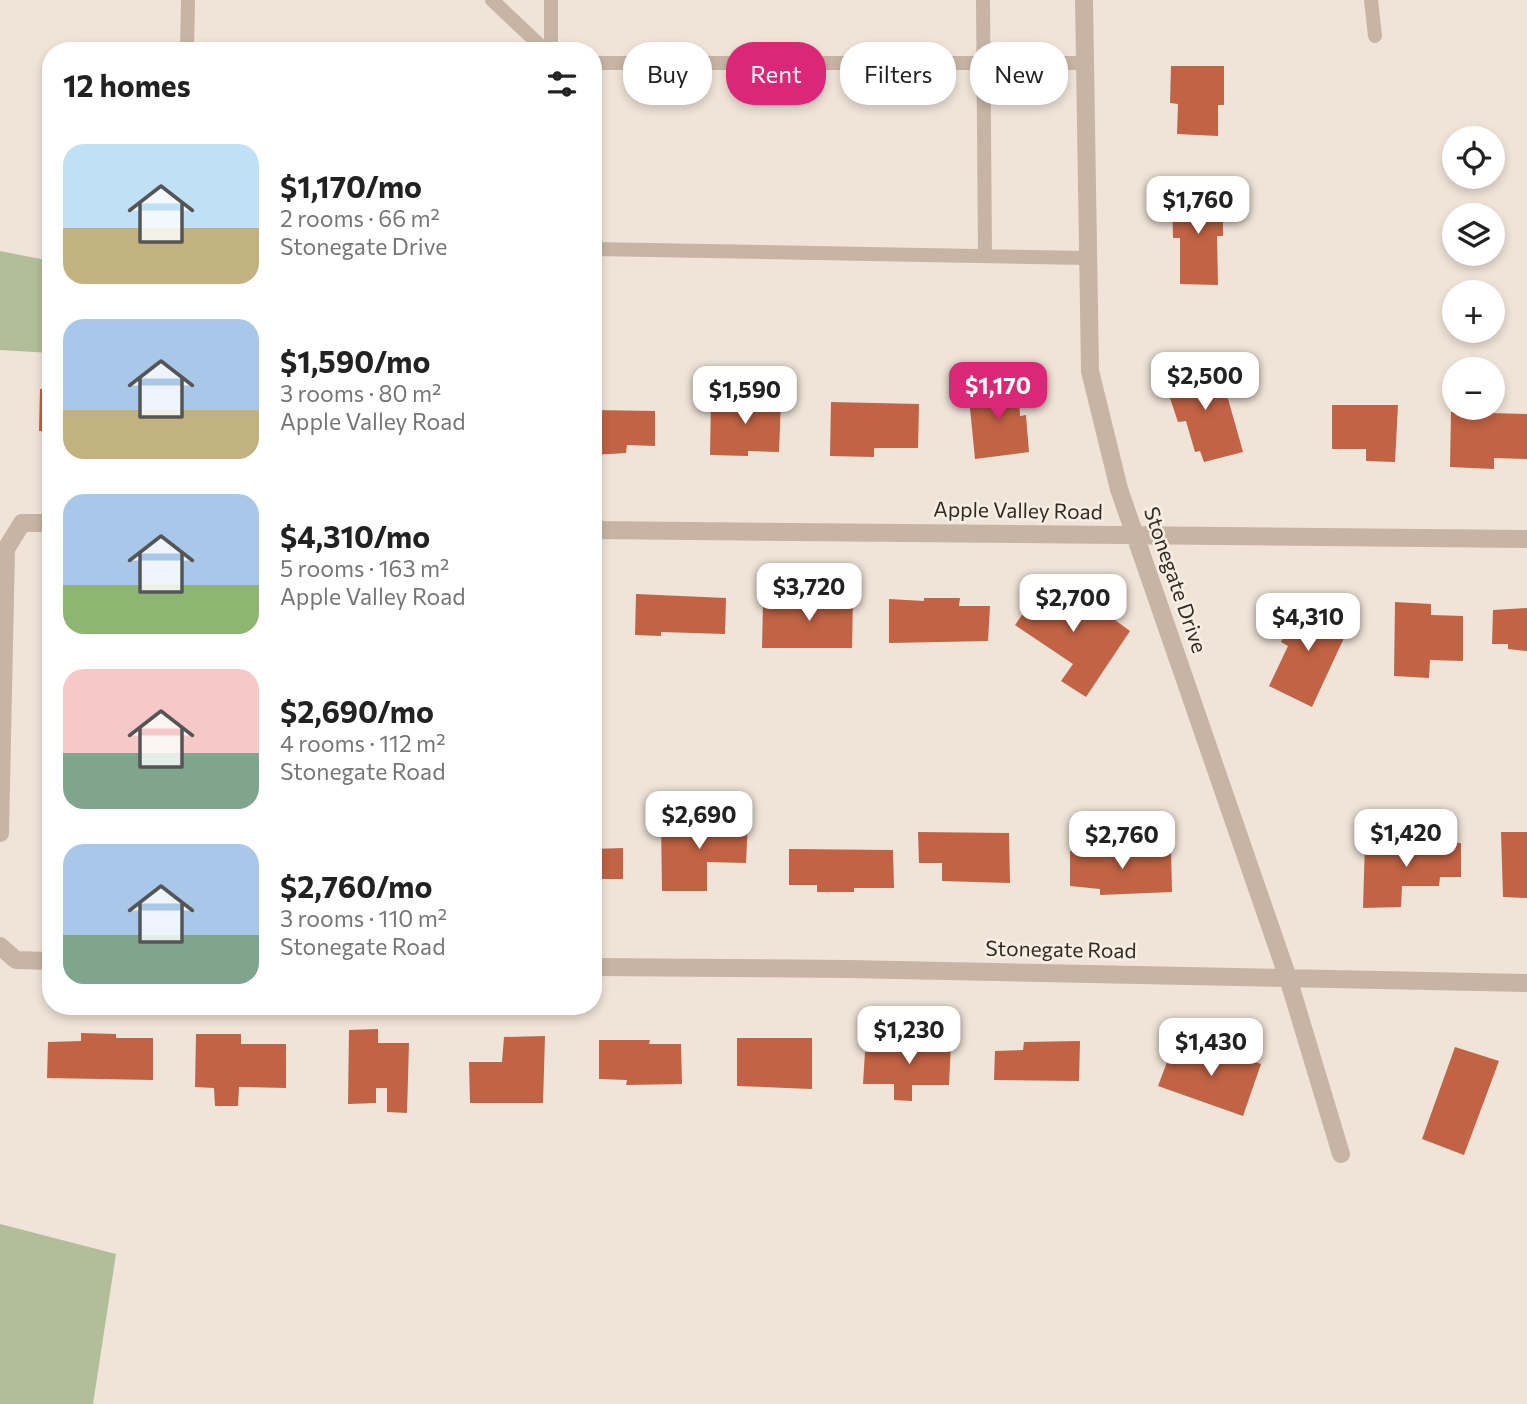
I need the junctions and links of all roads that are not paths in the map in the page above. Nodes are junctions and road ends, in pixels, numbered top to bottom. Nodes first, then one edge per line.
1 (188, 0) edge
2 (492, 0) edge
3 (551, 0) edge
4 (983, 0) edge
5 (1084, 0) edge
6 (1371, 0) edge
7 (1375, 36) dead end
8 (187, 42) edge
9 (539, 42) edge
10 (549, 42) edge
11 (984, 42) edge
12 (602, 63) edge
13 (970, 63) edge
14 (1068, 63) edge
15 (1085, 63) junction
16 (984, 105) edge
17 (602, 249) edge
18 (985, 256) junction
19 (1088, 258) junction
20 (42, 523) edge
21 (602, 530) edge
22 (1135, 535) junction
23 (1527, 539) edge
24 (0, 833) edge
25 (0, 946) edge
26 (42, 961) edge
27 (602, 967) edge
28 (1288, 978) junction
29 (1527, 984) edge
30 (1341, 1154) dead end

1 - 8 lane
2 - 9 lane
3 - 10 lane
4 - 11 lane
5 - 15 street, Stonegate Drive
6 - 7 lane
12 - 13 lane
14 - 15 lane
15 - 19 street, Stonegate Drive
16 - 18 lane
17 - 18 lane
18 - 19 lane
19 - 22 street, Stonegate Drive
20 - 24 street
21 - 22 street, Apple Valley Road
22 - 23 street, Apple Valley Road
22 - 28 street, Stonegate Drive
25 - 26 street
27 - 28 street, Stonegate Road
28 - 29 street, Stonegate Road
28 - 30 street, Stonegate Drive

